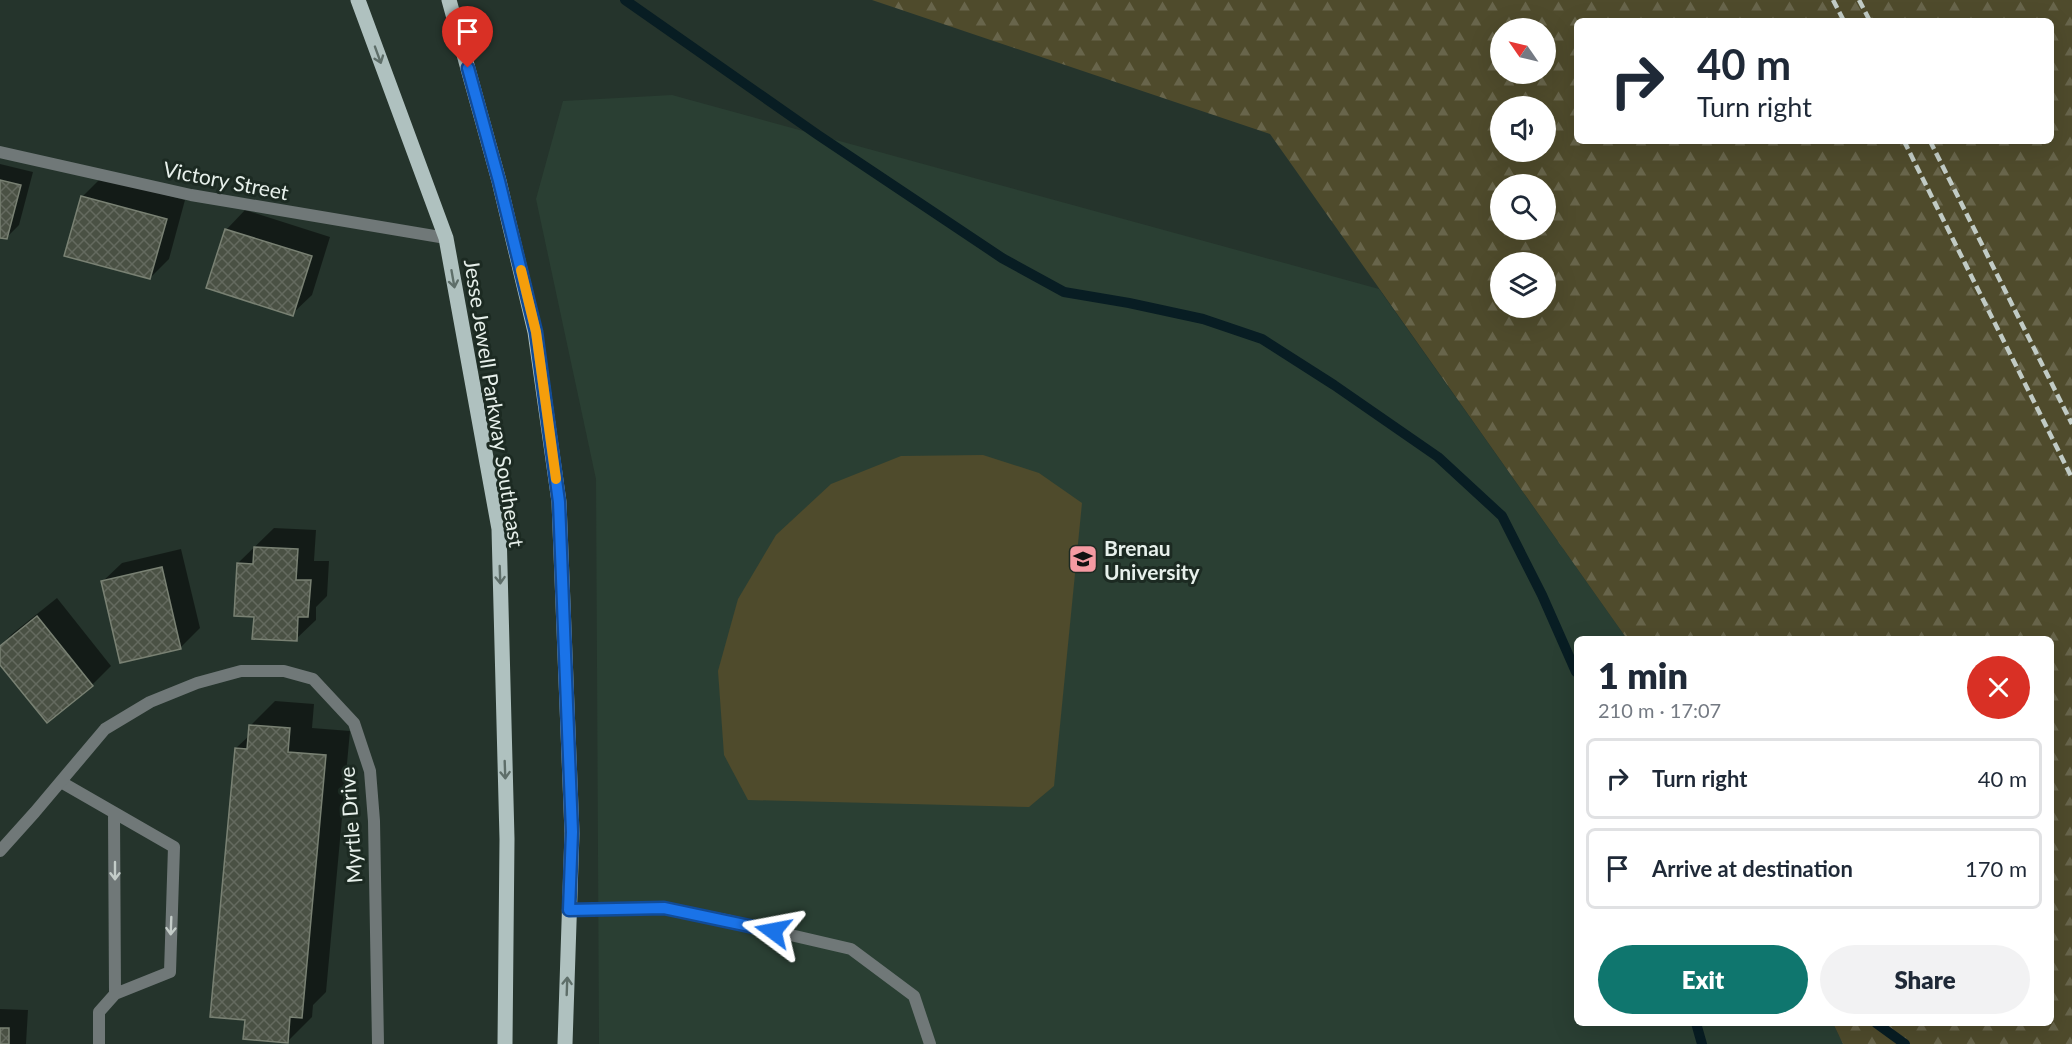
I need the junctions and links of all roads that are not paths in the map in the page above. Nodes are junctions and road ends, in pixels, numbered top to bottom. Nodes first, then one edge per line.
1 (358, 0) edge
2 (449, 0) edge
3 (0, 152) edge
4 (446, 238) junction
5 (61, 782) junction
6 (114, 813) junction
7 (0, 851) edge
8 (569, 910) junction
9 (115, 994) junction
10 (99, 1044) edge
11 (378, 1044) edge
12 (505, 1044) edge
13 (565, 1044) edge
14 (930, 1044) edge

1 -> 4 main road, Jesse Jewell Parkway Southeast
2 - 8 main road, Jesse Jewell Parkway Southeast
3 - 4 street, Victory Street
4 -> 12 main road, Jesse Jewell Parkway Southeast
5 - 6 street
5 - 7 street, Myrtle Drive
5 - 11 street, Myrtle Drive
6 -> 9 street
6 -> 9 street
13 -> 8 main road, Jesse Jewell Parkway Southeast
8 - 14 street
9 - 10 street

